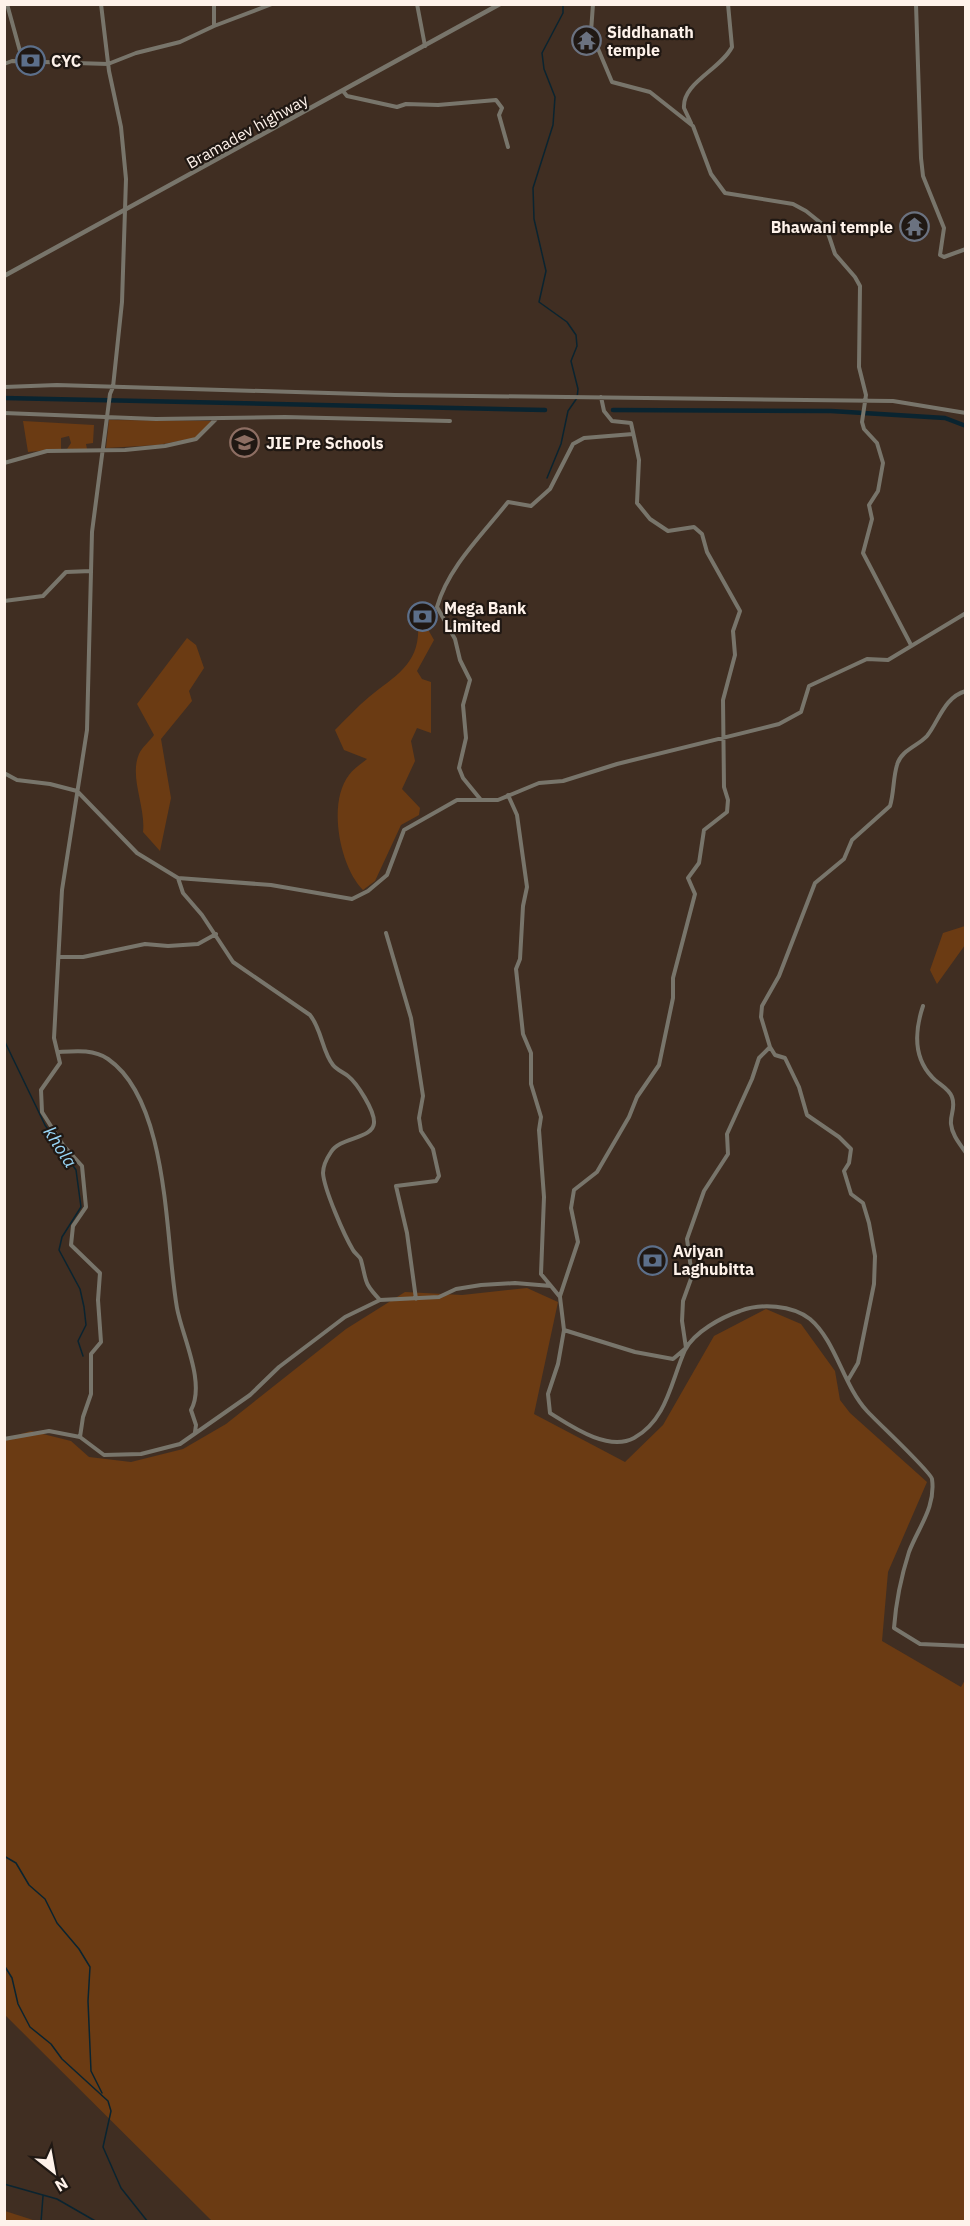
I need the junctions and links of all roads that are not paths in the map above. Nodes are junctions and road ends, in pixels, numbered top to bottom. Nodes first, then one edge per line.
1 (7, 4) edge
2 (101, 4) edge
3 (214, 4) edge
4 (272, 4) edge
5 (417, 4) edge
6 (500, 4) edge
7 (592, 4) edge
8 (728, 4) edge
9 (916, 4) edge
10 (214, 26) junction
11 (425, 46) junction
12 (23, 62) junction
13 (4, 64) edge
14 (108, 64) junction
15 (343, 91) junction
16 (693, 126) junction
17 (508, 147) dead end
18 (127, 210) junction
19 (966, 249) edge
20 (4, 276) edge
21 (4, 387) edge
22 (113, 387) junction
23 (601, 397) junction
24 (865, 402) junction
25 (4, 413) edge
26 (966, 413) edge
27 (109, 414) junction
28 (216, 418) junction
29 (450, 421) dead end
30 (633, 434) junction
31 (102, 449) junction
32 (4, 463) edge
33 (91, 571) junction
34 (4, 601) edge
35 (966, 613) edge
36 (911, 645) junction
37 (966, 691) edge
38 (722, 738) junction
39 (4, 773) edge
40 (77, 791) junction
41 (508, 795) junction
42 (481, 800) junction
43 (178, 878) junction
44 (386, 933) dead end
45 (216, 934) junction
46 (59, 957) junction
47 (922, 1006) dead end
48 (770, 1047) junction
49 (59, 1052) junction
50 (966, 1153) edge
51 (551, 1286) junction
52 (560, 1297) junction
53 (416, 1299) junction
54 (380, 1300) junction
55 (564, 1330) junction
56 (686, 1348) junction
57 (847, 1381) junction
58 (193, 1436) junction
59 (80, 1437) junction
60 (4, 1439) edge
61 (966, 1646) edge

1 - 12 street
2 - 14 street
3 - 10 street
4 - 10 street
5 - 11 street
6 - 11 street, Bramadev highway
7 - 16 street
8 - 16 street
9 - 19 street
10 - 14 street
11 - 15 street, Bramadev highway
12 - 13 street
12 - 14 street
14 - 18 street
15 - 17 street
15 - 18 street, Bramadev highway
16 - 24 street
18 - 20 street, Bramadev highway
18 - 22 street
21 - 22 street
22 - 23 street
22 - 27 street
23 - 24 street
23 - 30 street
24 - 26 street
24 - 36 street
25 - 27 street
27 - 28 street
27 - 31 street
28 - 29 street
28 - 31 street
30 - 38 street
30 - 42 street
31 - 32 street
31 - 33 street
33 - 34 street
33 - 40 street
35 - 36 street
36 - 38 street
37 - 48 street
38 - 41 street
38 - 52 street
39 - 40 street
40 - 43 street
40 - 46 street
41 - 42 street
41 - 51 street
42 - 43 street
43 - 45 street
44 - 53 street
45 - 46 street
45 - 54 street
46 - 49 street
47 - 50 street
48 - 56 street
48 - 57 street
49 - 58 street
49 - 59 street
51 - 52 street
51 - 53 street
52 - 55 street
53 - 54 street
54 - 58 street
55 - 56 street
55 - 56 street
56 - 57 street
57 - 61 street
58 - 59 street
59 - 60 street

